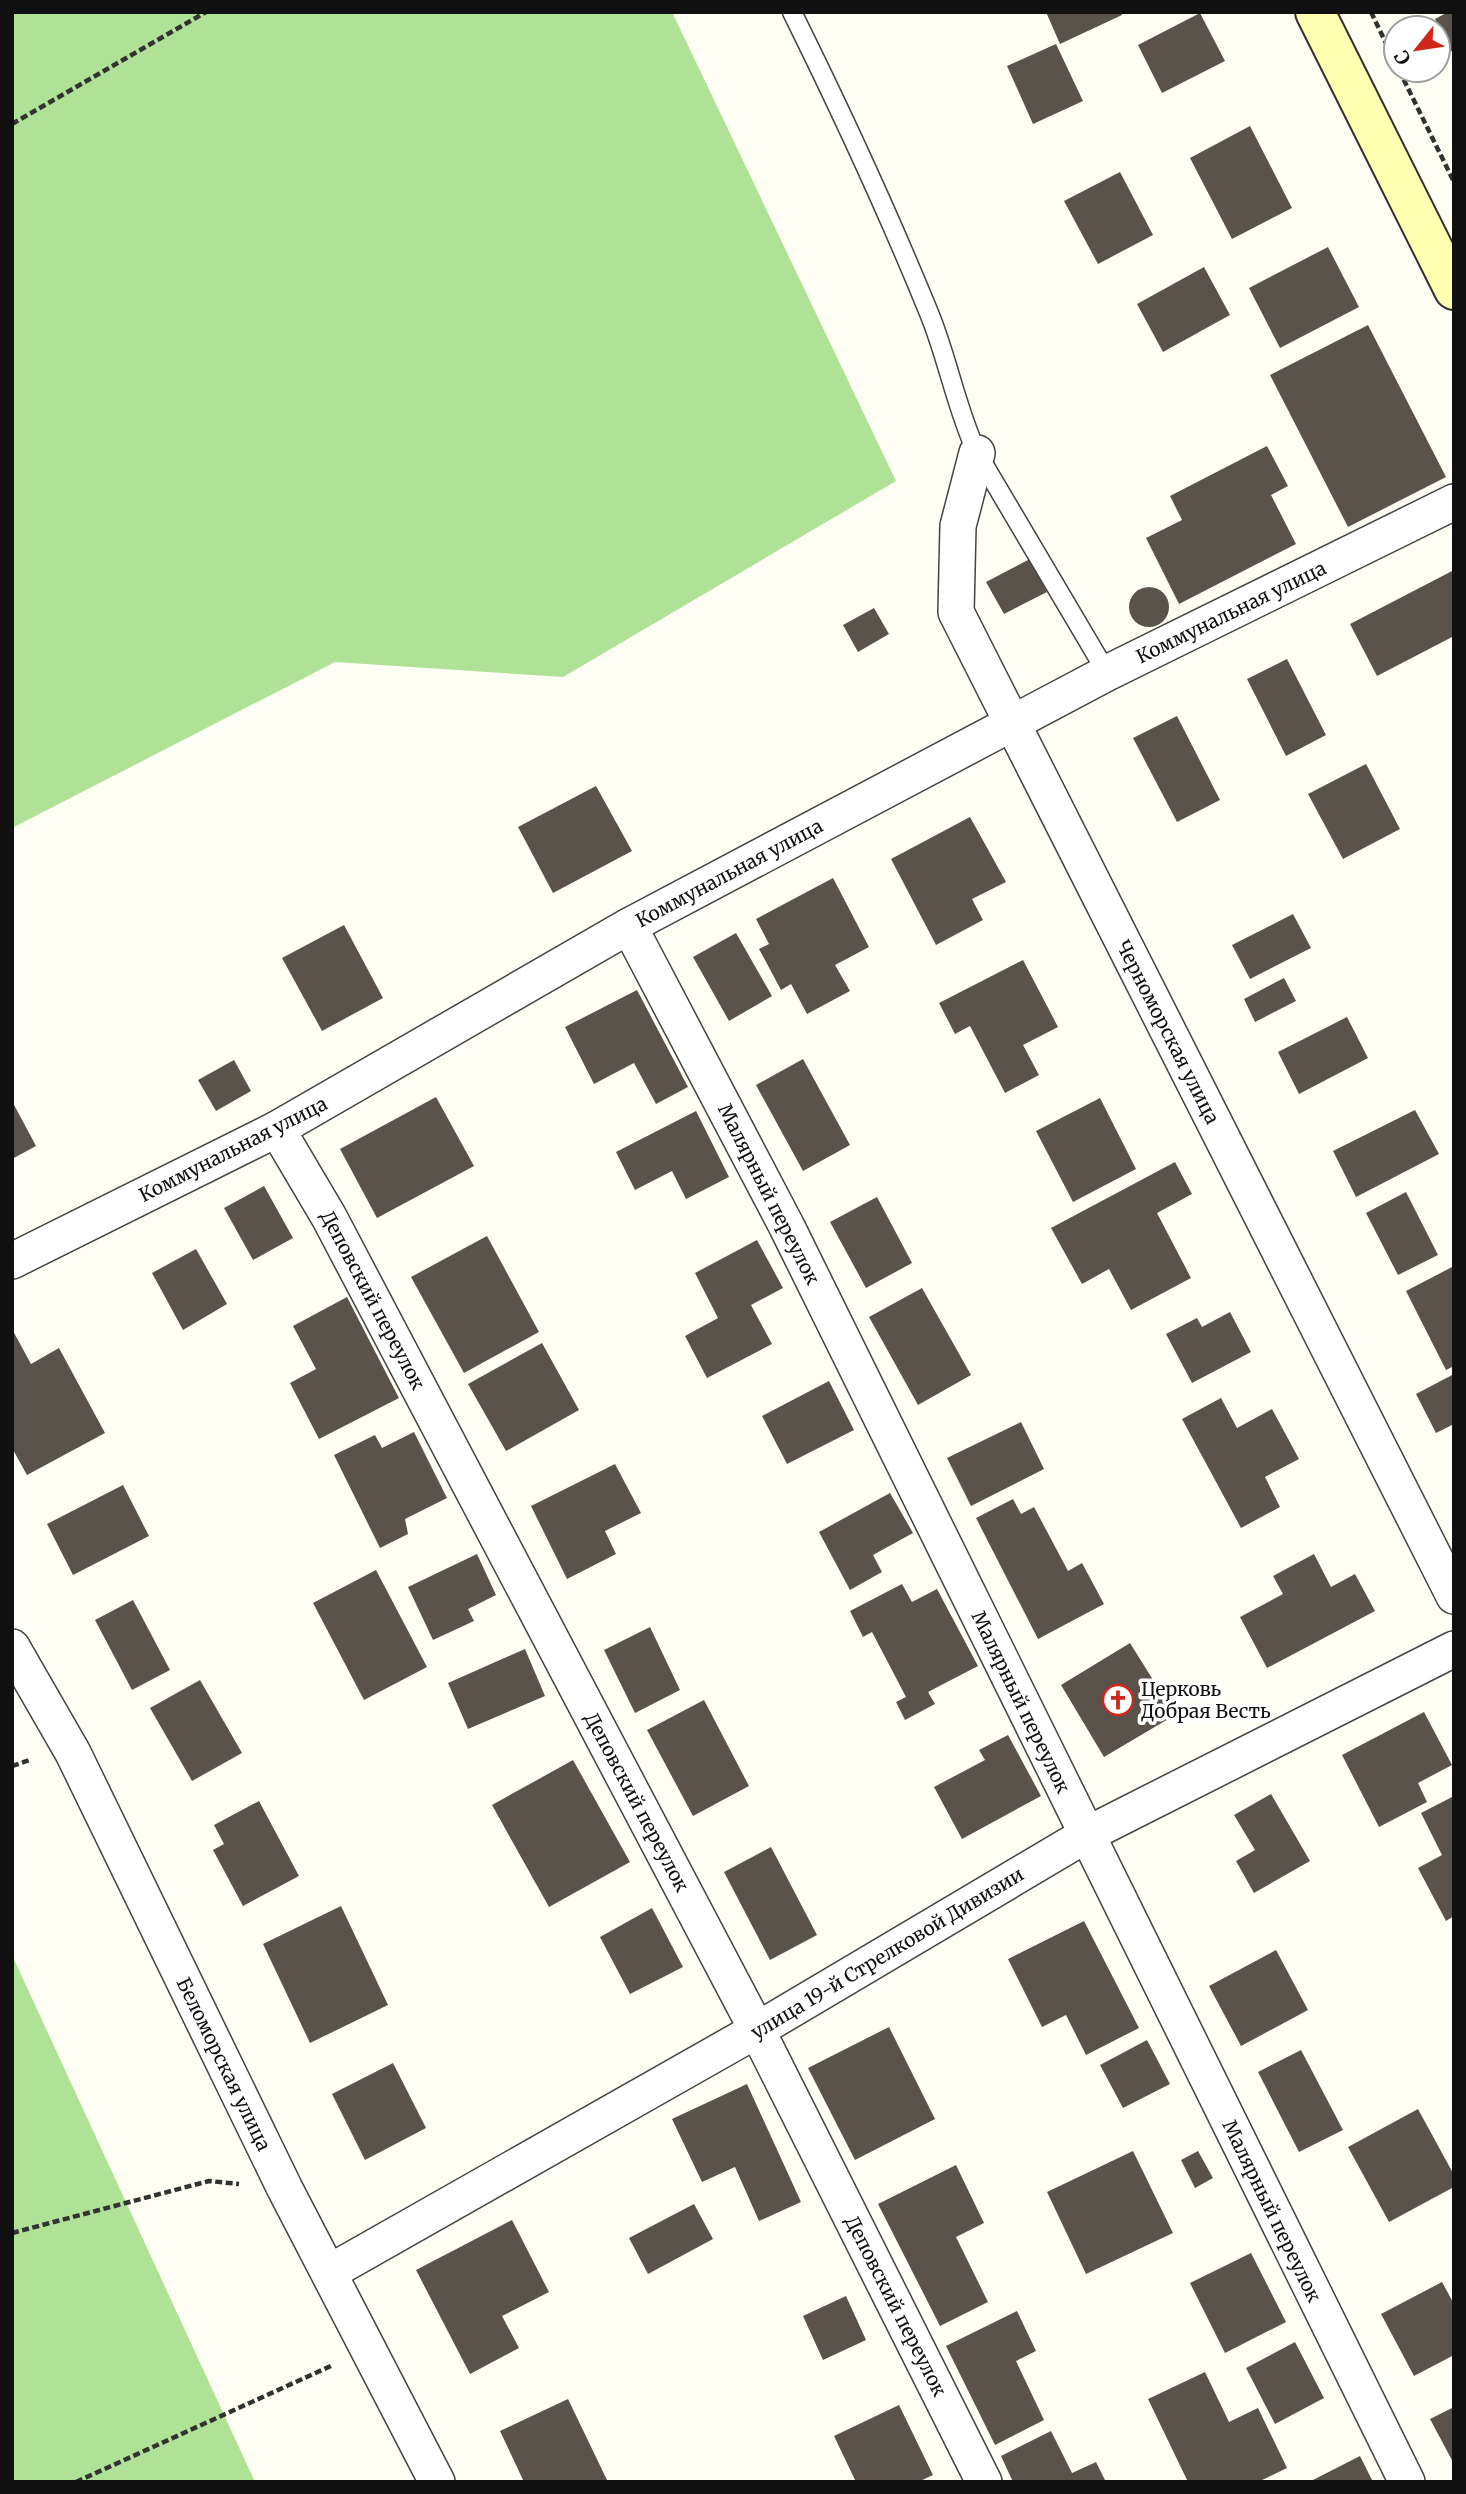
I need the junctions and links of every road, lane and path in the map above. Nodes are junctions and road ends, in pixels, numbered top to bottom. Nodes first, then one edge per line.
1 (206, 12) edge
2 (792, 12) edge
3 (1315, 12) edge
4 (1371, 12) edge
5 (1382, 35) edge
6 (1406, 84) edge
7 (12, 124) edge
8 (1454, 182) edge
9 (1454, 290) edge
10 (977, 453) junction
11 (1454, 502) edge
12 (1107, 673) junction
13 (1012, 724) junction
14 (629, 926) junction
15 (277, 1129) junction
16 (12, 1261) edge
17 (1454, 1596) edge
18 (12, 1647) edge
19 (1454, 1649) edge
20 (1086, 1835) junction
21 (757, 2030) junction
22 (285, 2189) junction
23 (12, 2233) edge
24 (330, 2272) junction
25 (369, 2348) junction
26 (76, 2482) edge
27 (437, 2482) edge
28 (984, 2482) edge
29 (1407, 2482) edge

1 - 7 path
2 - 10 lane
3 - 9 main road
4 - 5 path
6 - 8 path
10 - 12 lane
10 - 13 street, Черноморская улица
11 - 12 street, Коммунальная улица
12 - 13 street, Коммунальная улица
13 - 14 street, Коммунальная улица
13 - 17 street, Черноморская улица
14 - 15 street, Коммунальная улица
14 - 20 street, Малярный переулок
15 - 16 street, Коммунальная улица
15 - 21 street, Деповский переулок
18 - 22 street, Беломорская улица
19 - 20 street, улица 19-й Стрелковой Дивизии
20 - 21 street, улица 19-й Стрелковой Дивизии
20 - 29 street, Малярный переулок
21 - 24 street, улица 19-й Стрелковой Дивизии
21 - 28 street, Деповский переулок
22 - 23 path
22 - 24 street, Беломорская улица
24 - 25 street, Беломорская улица
25 - 26 path
25 - 27 street, Беломорская улица

